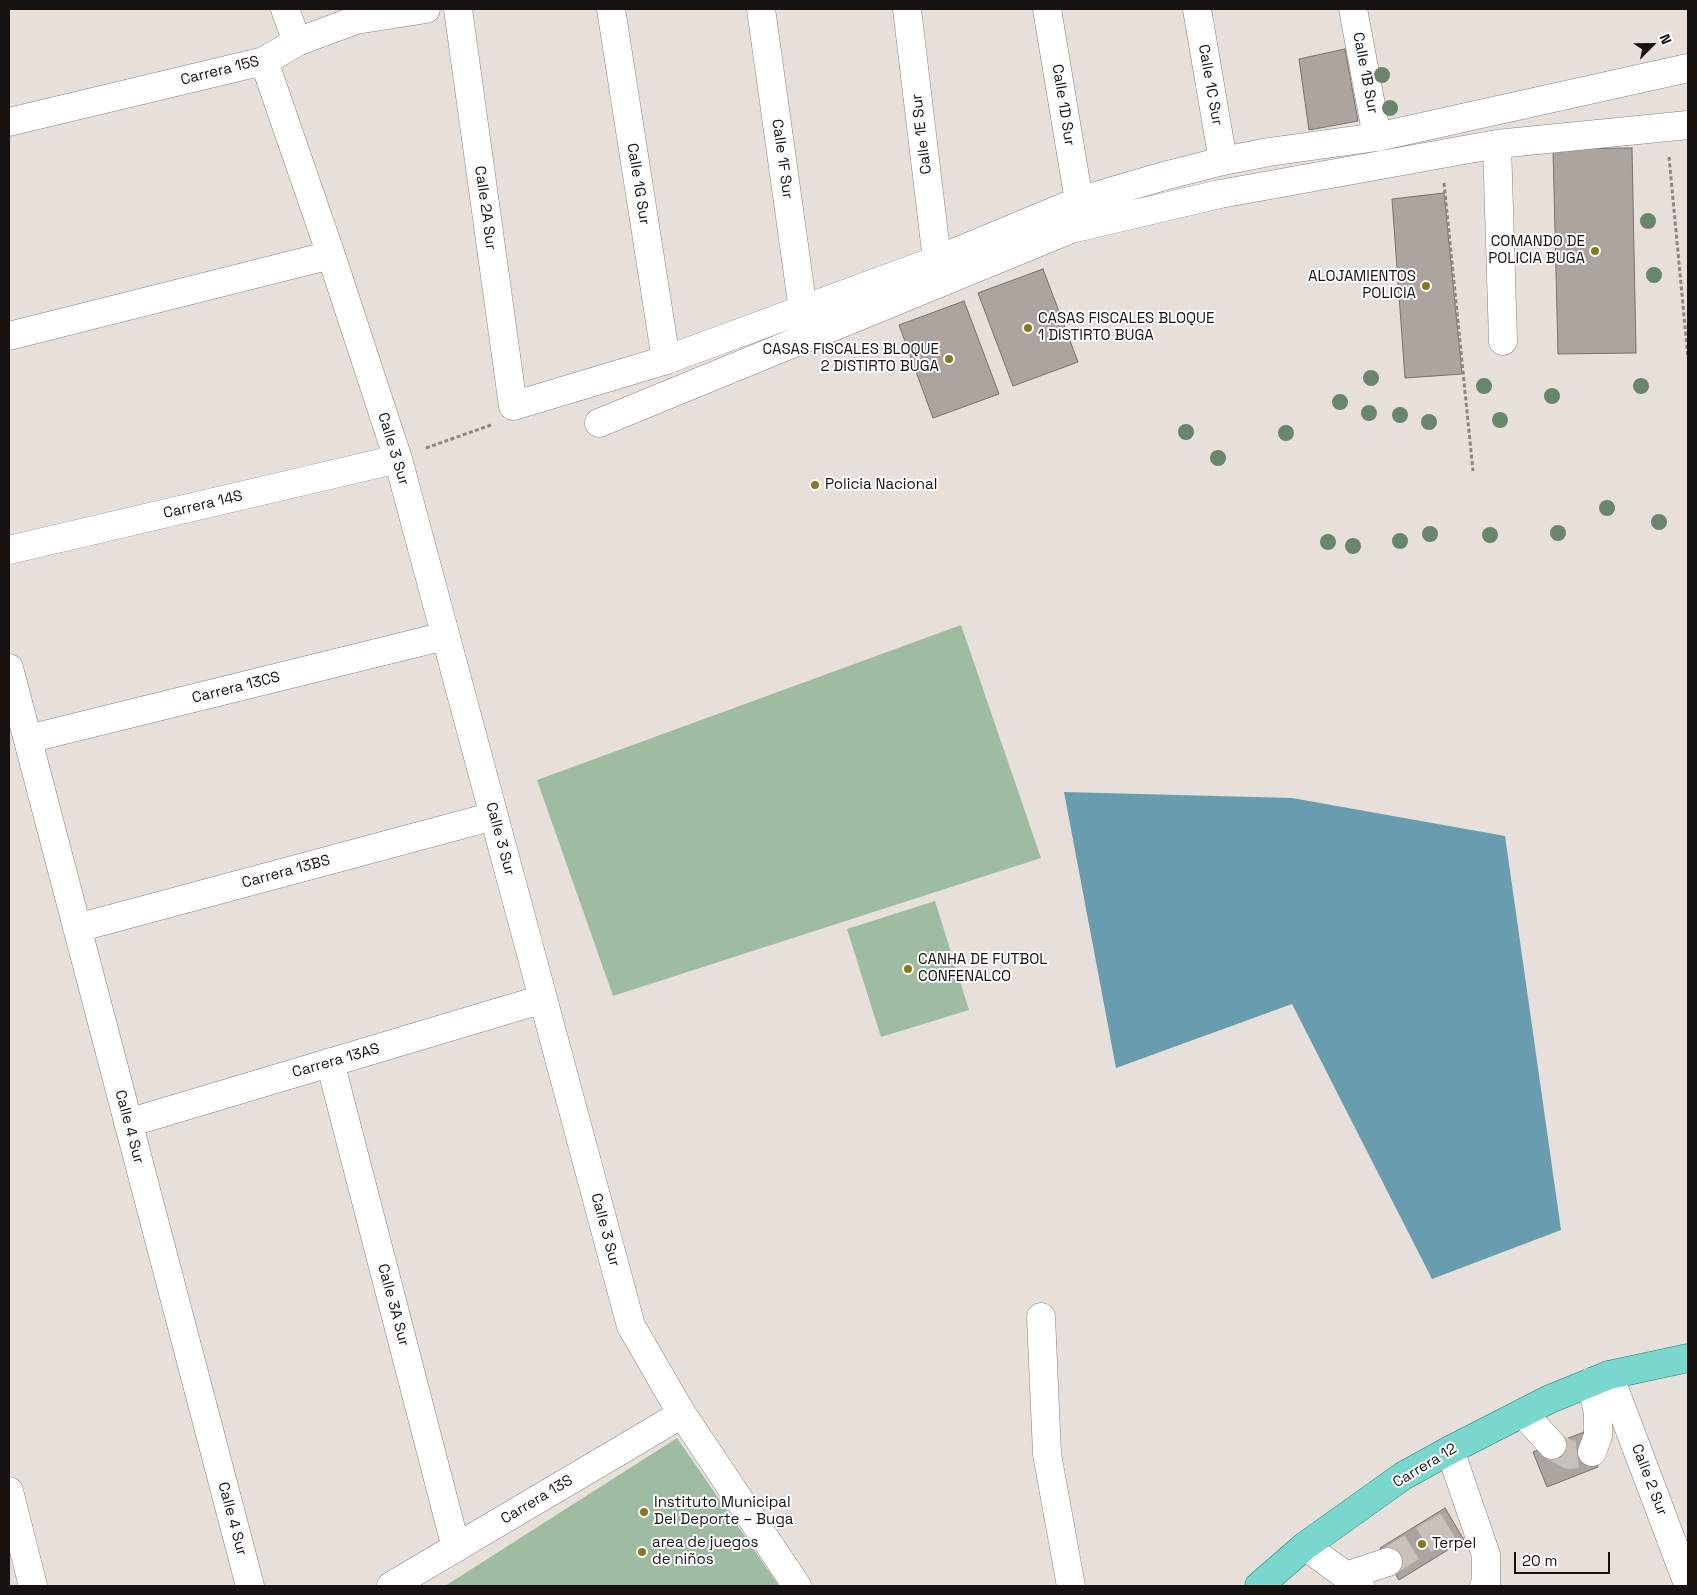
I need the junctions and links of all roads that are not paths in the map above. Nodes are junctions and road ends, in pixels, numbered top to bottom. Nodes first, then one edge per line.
1 (285, 9) edge
2 (426, 9) edge
3 (458, 9) edge
4 (611, 9) edge
5 (761, 9) edge
6 (907, 9) edge
7 (1047, 9) edge
8 (1197, 9) edge
9 (1353, 9) edge
10 (354, 15) edge
11 (297, 42) junction
12 (264, 61) junction
13 (1688, 68) edge
14 (9, 122) edge
15 (1688, 125) edge
16 (1377, 137) junction
17 (1497, 144) junction
18 (1223, 161) junction
19 (1079, 201) junction
20 (331, 255) junction
21 (936, 260) junction
22 (803, 310) junction
23 (9, 336) edge
24 (1503, 341) dead end
25 (666, 360) junction
26 (599, 423) dead end
27 (398, 459) junction
28 (9, 550) edge
29 (445, 636) junction
30 (9, 668) edge
31 (28, 740) junction
32 (494, 816) junction
33 (77, 928) junction
34 (543, 999) junction
35 (330, 1062) junction
36 (128, 1122) junction
37 (1041, 1317) dead end
38 (1688, 1358) edge
39 (1600, 1379) junction
40 (1523, 1413) junction
41 (682, 1414) junction
42 (1634, 1442) junction
43 (1552, 1445) tunnel mouth
44 (1450, 1450) junction
45 (9, 1491) edge
46 (1679, 1530) edge
47 (1305, 1546) junction
48 (456, 1548) junction
49 (1388, 1562) tunnel mouth
50 (1353, 1581) edge
51 (1688, 1584) edge
52 (33, 1586) edge
53 (250, 1586) edge
54 (391, 1586) edge
55 (798, 1586) edge
56 (1070, 1586) edge
57 (1259, 1586) edge
58 (1484, 1586) edge

1 - 11 street
2 - 10 street, Carrera 15S
3 - 25 street, Calle 2A Sur
4 - 25 street, Calle 1G Sur
5 - 22 street, Calle 1F Sur
6 - 21 street, Calle 1E Sur
7 - 19 street, Calle 1D Sur
8 - 18 street, Calle 1C Sur
9 - 16 street, Calle 1B Sur
10 - 11 street, Carrera 15S
11 - 12 street, Carrera 15S
12 - 14 street, Carrera 15S
12 - 20 street, Calle 3 Sur
13 - 16 street
15 - 17 street
16 - 18 street
17 - 24 street
17 - 26 street
18 - 19 street
19 - 21 street
20 - 23 street
20 - 27 street, Calle 3 Sur
21 - 22 street
22 - 25 street
27 - 28 street, Carrera 14S
27 - 29 street, Calle 3 Sur
29 - 31 street, Carrera 13CS
29 - 32 street, Calle 3 Sur
30 - 31 street, Calle 4 Sur
31 - 33 street, Calle 4 Sur
32 - 33 street, Carrera 13BS
32 - 34 street, Calle 3 Sur
33 - 36 street, Calle 4 Sur
34 - 35 street, Carrera 13AS
34 - 41 street, Calle 3 Sur
35 - 36 street, Carrera 13AS
35 - 48 street, Calle 3A Sur
36 - 53 street, Calle 4 Sur
37 - 56 street
38 - 39 main road, Carrera 12
39 - 40 main road, Carrera 12
39 - 42 street, Calle 2 Sur
39 - 42 street
40 - 43 street
40 - 44 main road, Carrera 12
41 - 48 street, Carrera 13S
41 - 55 street, Calle 3 Sur
42 - 46 street, Calle 2 Sur
44 - 47 main road, Carrera 12
44 - 58 street
45 - 52 street
46 - 51 street, Calle 2 Sur
47 - 50 street
47 - 57 main road, Carrera 12
48 - 54 street, Carrera 13S
49 - 50 street

